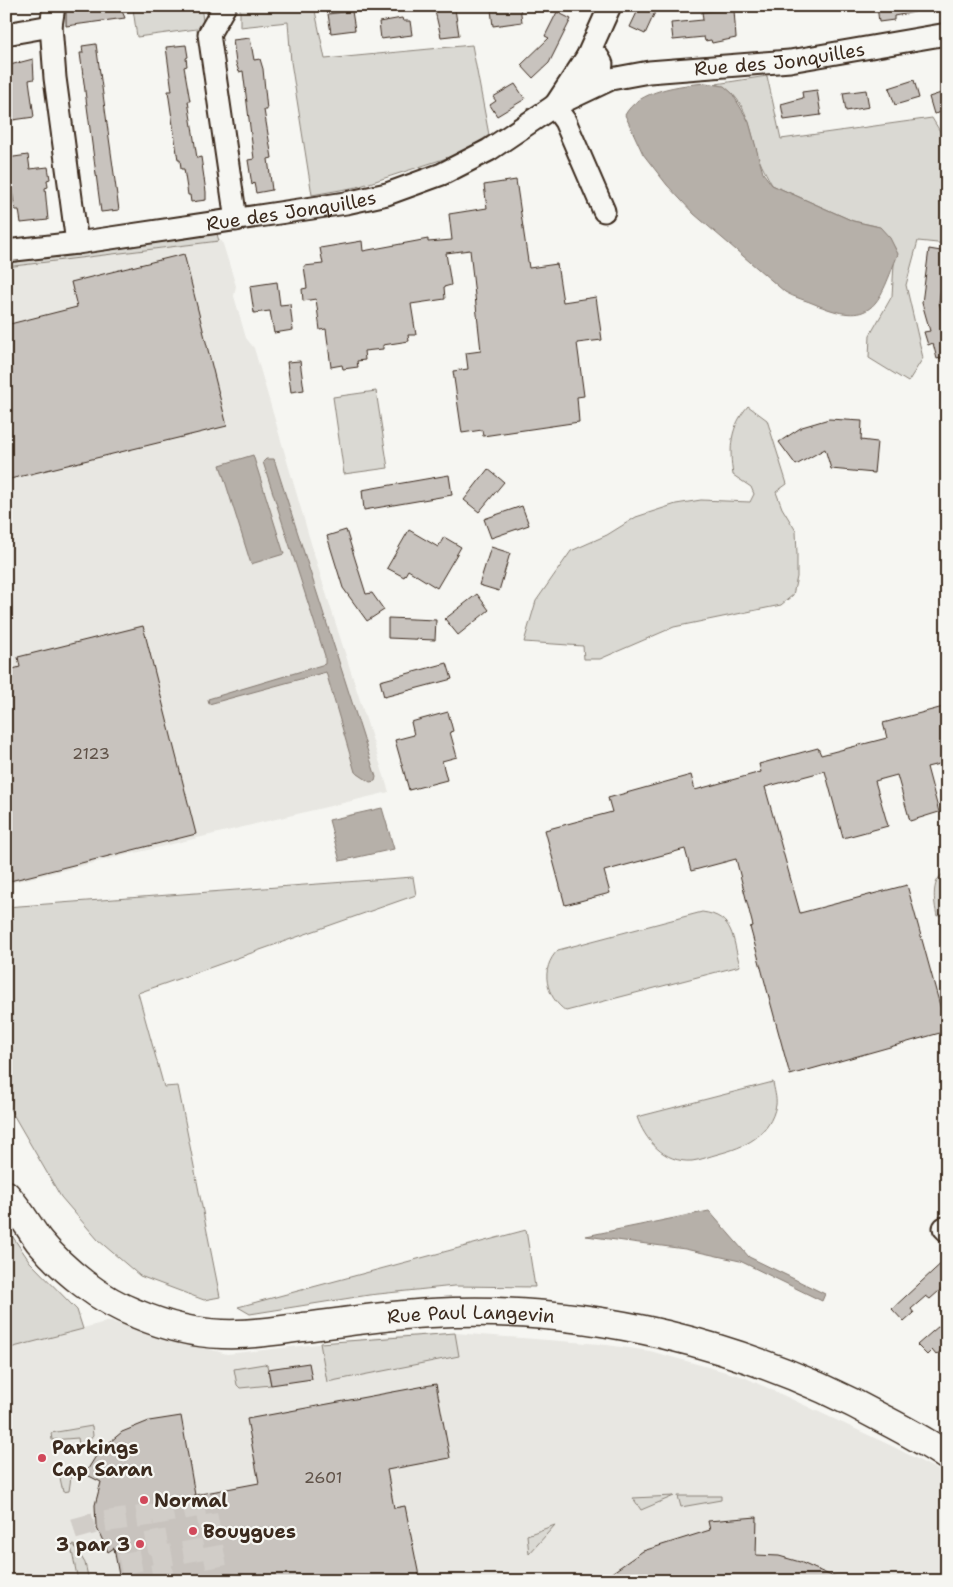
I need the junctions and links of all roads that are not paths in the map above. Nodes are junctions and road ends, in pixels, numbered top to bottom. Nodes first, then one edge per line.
1 (221, 8) edge
2 (607, 15) edge
3 (53, 16) edge
4 (6, 34) edge
5 (947, 34) edge
6 (599, 64) junction
7 (554, 106) junction
8 (604, 210) dead end
9 (236, 220) junction
10 (77, 243) junction
11 (6, 251) edge
12 (9, 1195) edge
13 (947, 1456) edge

1 - 9 street
2 - 6 street
3 - 4 street
3 - 10 street
5 - 6 street, Rue des Jonquilles
6 - 7 street, Rue des Jonquilles
6 - 7 street, Rue des Jonquilles
7 - 8 street
7 - 9 street, Rue des Jonquilles
9 - 10 street, Rue des Jonquilles
10 - 11 street, Rue des Jonquilles
12 - 13 main road, Rue Paul Langevin

